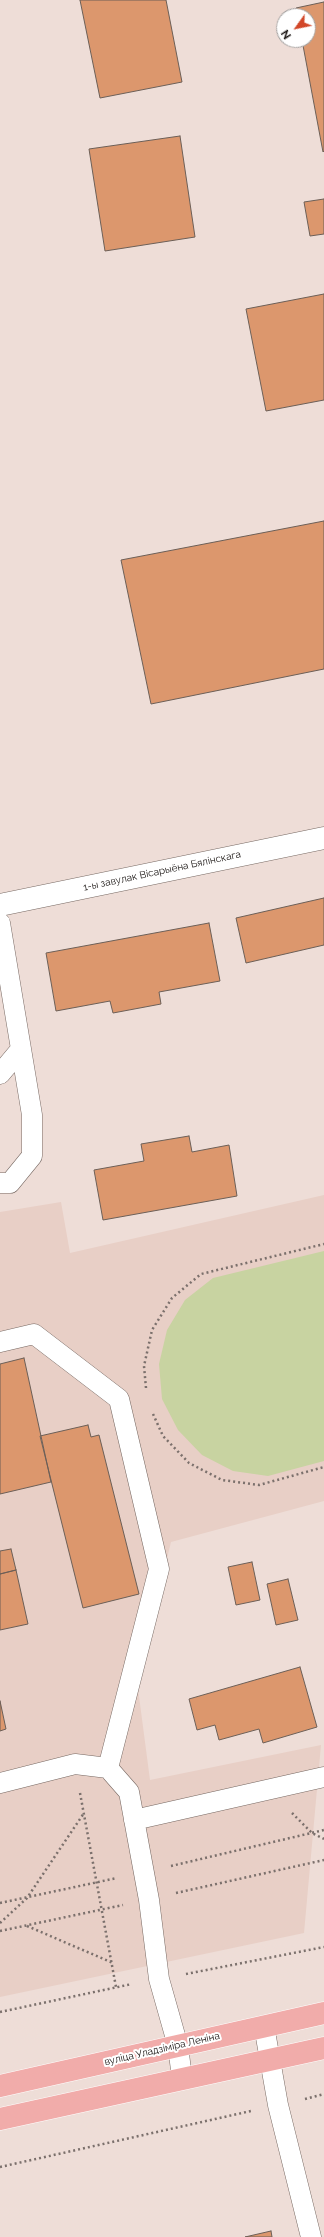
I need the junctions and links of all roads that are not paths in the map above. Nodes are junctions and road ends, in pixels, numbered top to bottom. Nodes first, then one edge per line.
1 (324, 838) edge
2 (0, 905) edge
3 (0, 923) edge
4 (21, 1049) junction
5 (0, 1074) edge
6 (0, 1183) edge
7 (0, 1342) edge
8 (108, 1768) junction
9 (324, 1777) edge
10 (0, 1783) edge
11 (134, 1820) junction
12 (324, 2013) edge
13 (264, 2026) junction
14 (178, 2046) junction
15 (324, 2048) edge
16 (270, 2059) junction
17 (182, 2078) junction
18 (0, 2086) edge
19 (0, 2120) edge
20 (311, 2237) edge

1 - 2 street, 1-ы завулак Вісарыёна Бялінскага
3 - 4 lane
4 - 5 lane
4 - 6 lane
7 - 8 lane
8 - 10 lane
8 - 11 lane
9 - 11 lane
11 - 14 lane
12 - 13 main road, вуліца Уладзіміра Леніна
13 - 14 main road, вуліца Уладзіміра Леніна
13 - 16 lane
14 - 17 lane
14 - 18 main road, вуліца Уладзіміра Леніна
15 - 16 main road
16 - 17 main road
16 - 20 lane
17 - 19 main road

